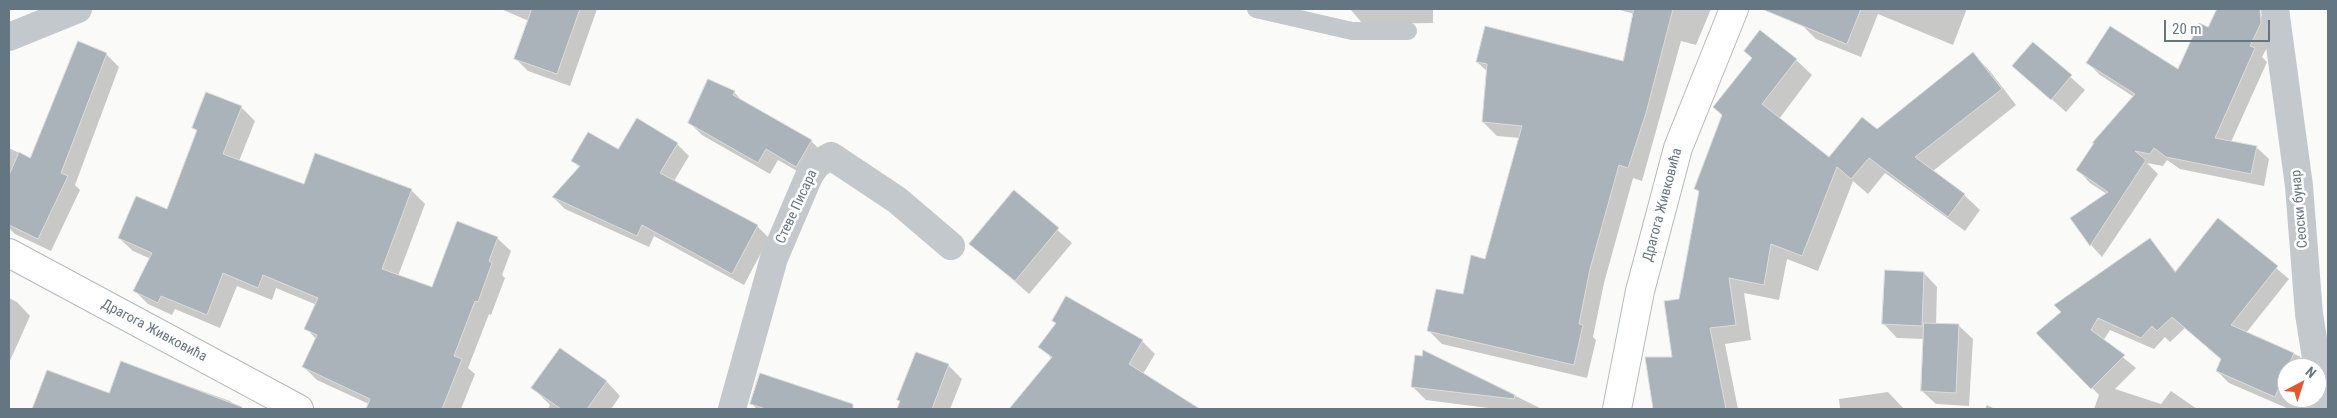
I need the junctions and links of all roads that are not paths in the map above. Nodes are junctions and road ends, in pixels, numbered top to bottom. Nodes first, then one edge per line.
1 (78, 9) edge
2 (1256, 9) edge
3 (1734, 9) edge
4 (2275, 9) edge
5 (1408, 31) dead end
6 (9, 37) edge
7 (950, 246) dead end
8 (9, 253) edge
9 (2319, 358) edge
10 (299, 409) edge
11 (732, 409) edge
12 (1617, 409) edge

1 - 6 street
2 - 5 lane
3 - 12 street, Драгога Живковића
4 - 9 street, Сеоски бунар
7 - 11 street, Стеве Писара
8 - 10 street, Драгога Живковића

